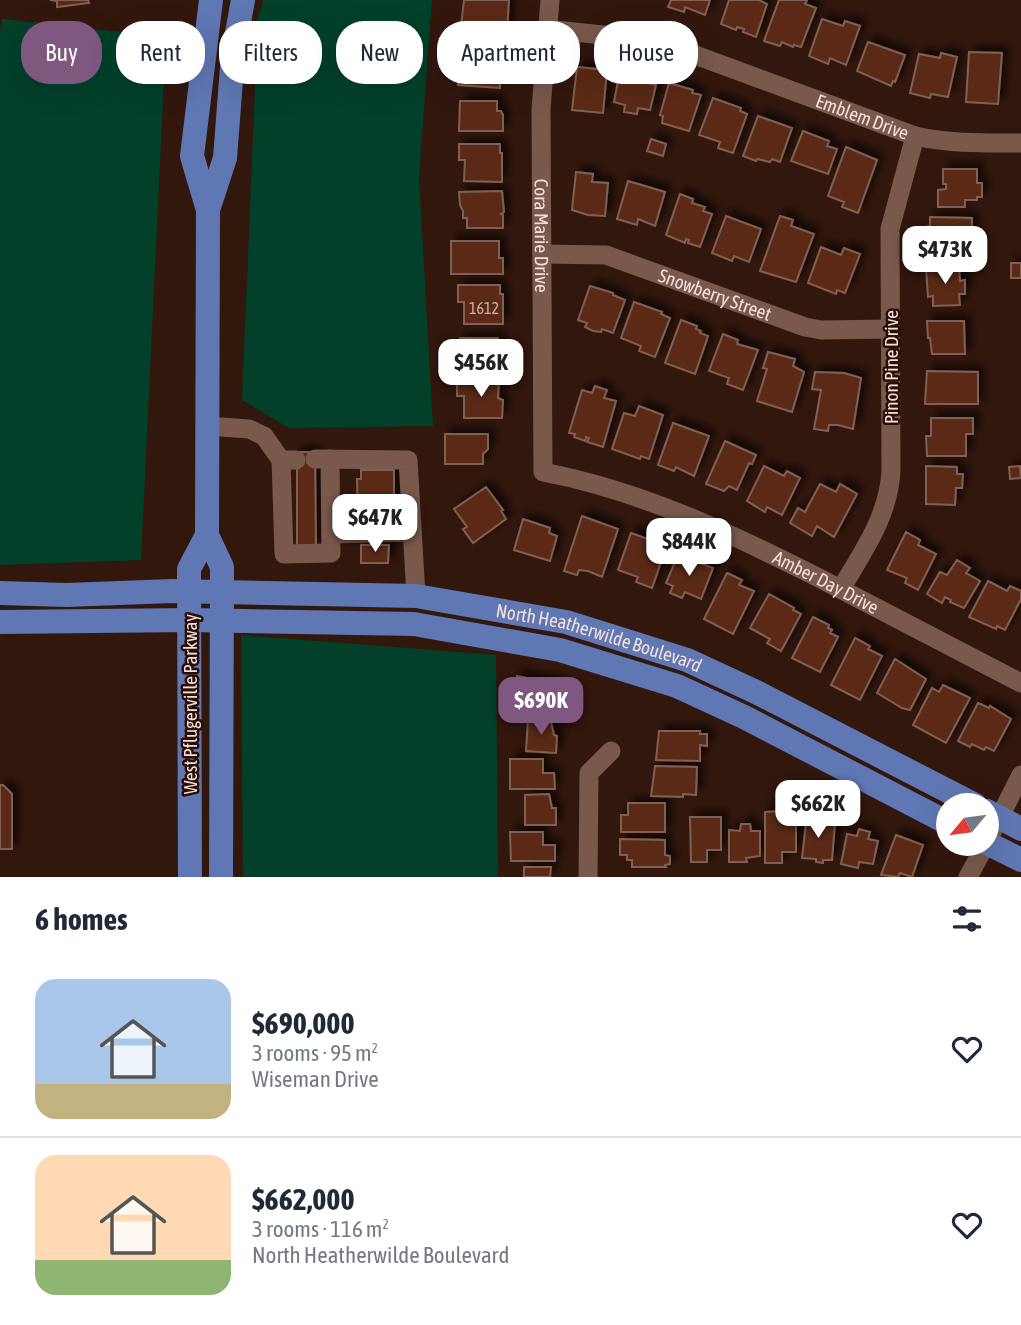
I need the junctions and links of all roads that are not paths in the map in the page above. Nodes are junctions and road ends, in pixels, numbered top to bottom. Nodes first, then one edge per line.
1 (211, 0) edge
2 (243, 0) edge
3 (550, 0) edge
4 (548, 21) edge
5 (580, 33) edge
6 (543, 84) edge
7 (915, 136) junction
8 (1021, 143) edge
9 (208, 210) junction
10 (541, 254) junction
11 (890, 329) junction
12 (207, 426) junction
13 (305, 460) junction
14 (543, 472) joint
15 (412, 532) junction
16 (331, 534) junction
17 (207, 535) junction
18 (841, 589) junction
19 (189, 592) junction
20 (222, 592) junction
21 (0, 593) edge
22 (416, 596) junction
23 (190, 620) junction
24 (221, 620) junction
25 (0, 622) edge
26 (385, 623) junction
27 (1021, 683) edge
28 (611, 751) dead end
29 (1021, 775) edge
30 (952, 793) edge
31 (936, 817) edge
32 (1003, 819) edge
33 (999, 849) edge
34 (980, 856) edge
35 (1021, 860) edge
36 (190, 877) edge
37 (220, 877) edge
38 (588, 877) edge
39 (968, 877) edge

1 - 9 main road, West Pflugerville Parkway
2 - 9 main road, West Pflugerville Parkway
3 - 4 street, Cora Marie Drive
5 - 7 street, Emblem Drive
6 - 10 street, Cora Marie Drive
7 - 8 street, Emblem Drive
7 - 11 street, Pinon Pine Drive
9 - 12 main road, West Pflugerville Parkway
10 - 11 street, Snowberry Street
10 - 14 street, Cora Marie Drive
11 - 18 street, Pinon Pine Drive
12 - 13 street
12 - 17 main road, West Pflugerville Parkway
13 - 15 street
13 - 16 street
13 - 16 street
14 - 18 street, Amber Day Drive
15 - 16 street
15 - 22 street
17 - 19 main road, West Pflugerville Parkway
17 - 20 main road, West Pflugerville Parkway
18 - 27 street, Amber Day Drive
19 - 20 main road, North Heatherwilde Boulevard
19 - 21 main road, North Heatherwilde Boulevard
19 - 23 main road, West Pflugerville Parkway
20 - 22 main road, North Heatherwilde Boulevard
20 - 24 main road, West Pflugerville Parkway
22 - 26 main road
22 - 30 main road, North Heatherwilde Boulevard
23 - 24 main road, North Heatherwilde Boulevard
23 - 25 main road, North Heatherwilde Boulevard
23 - 36 main road, West Pflugerville Parkway
24 - 26 main road, North Heatherwilde Boulevard
24 - 37 main road, West Pflugerville Parkway
26 - 31 main road, North Heatherwilde Boulevard
28 - 38 street
29 - 32 street
33 - 35 main road
34 - 39 street

